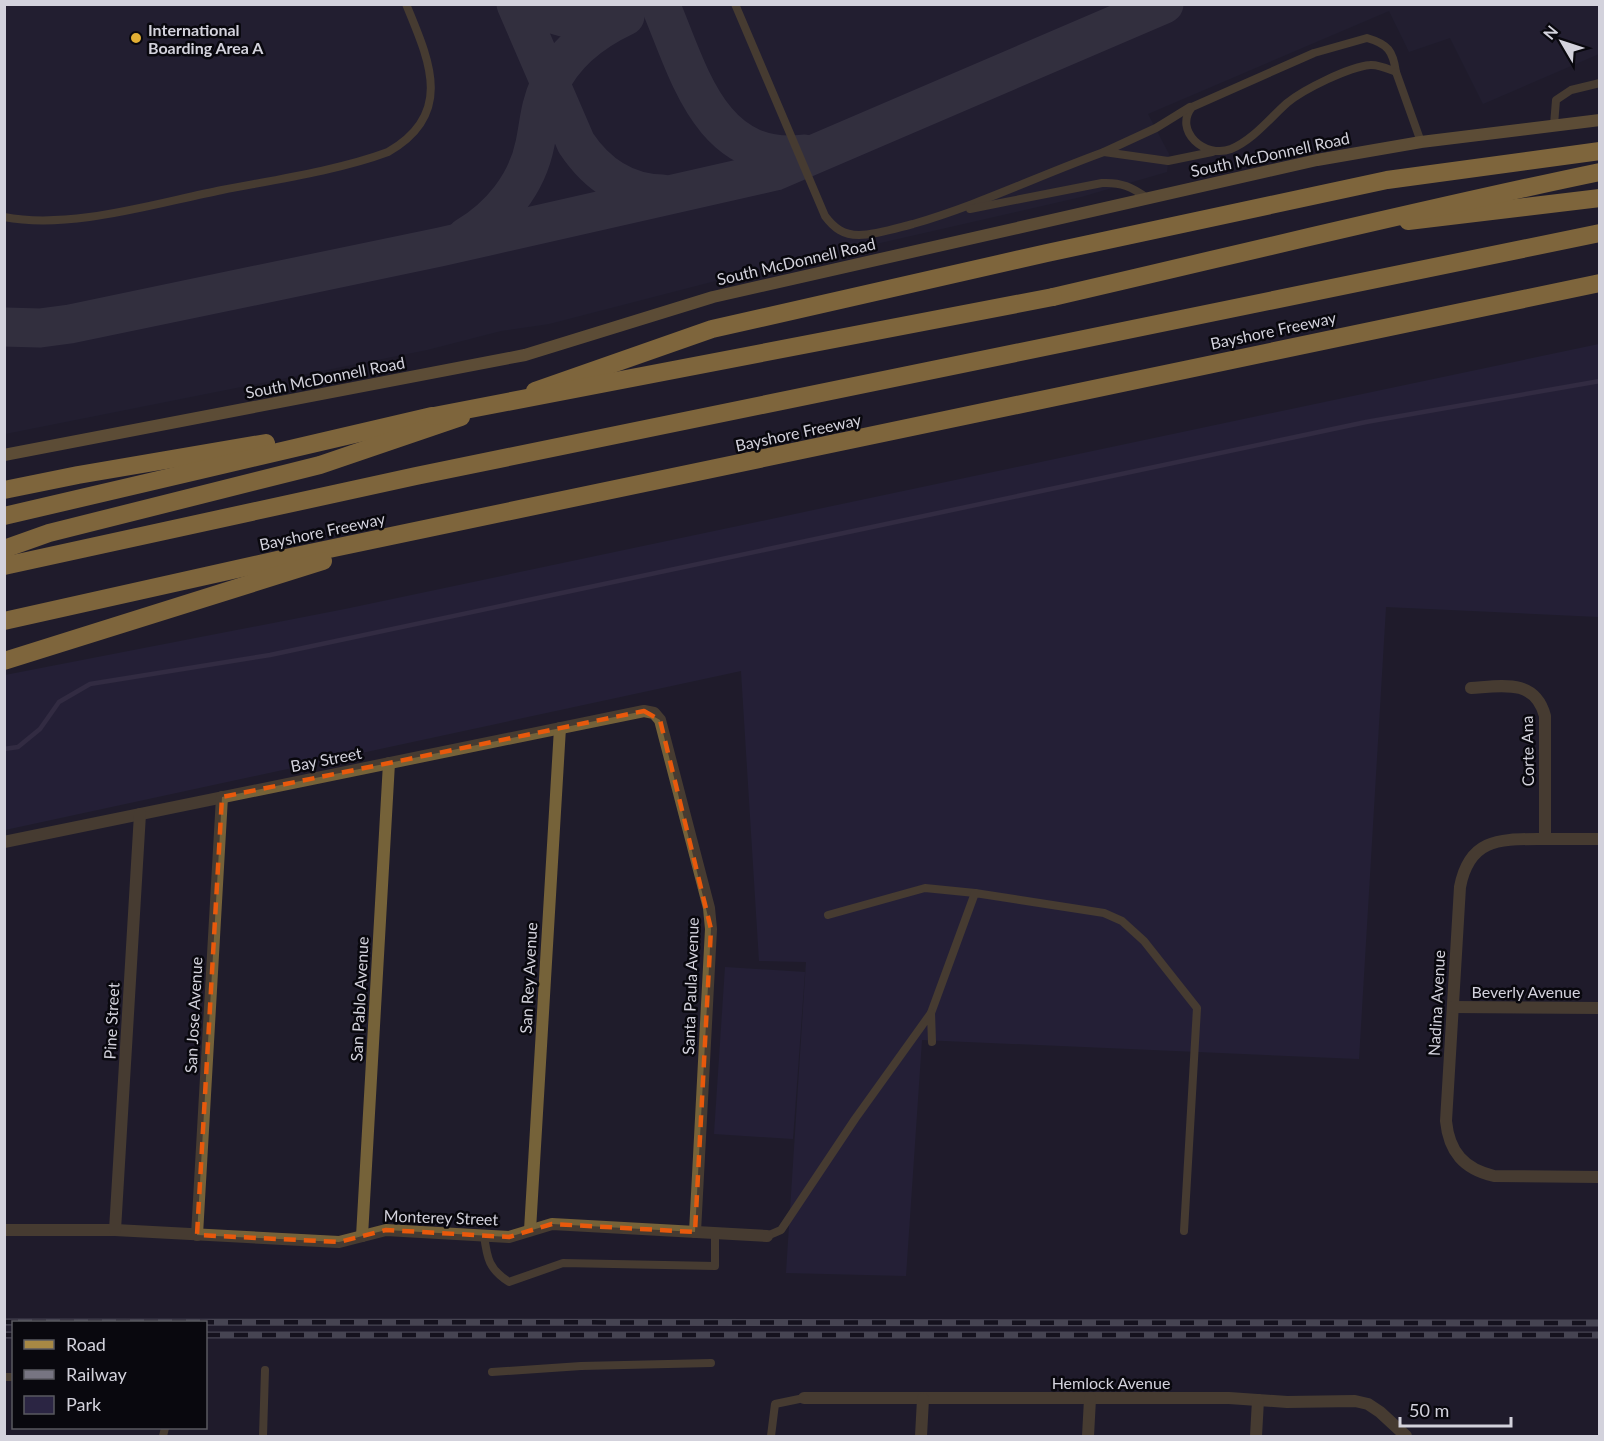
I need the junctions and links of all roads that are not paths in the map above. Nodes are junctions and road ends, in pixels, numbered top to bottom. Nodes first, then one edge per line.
1 (406, 4) edge
2 (735, 4) edge
3 (1396, 72) junction
4 (1599, 83) edge
5 (1192, 106) junction
6 (1599, 120) edge
7 (1554, 125) junction
8 (1421, 142) junction
9 (1219, 151) junction
10 (1599, 151) edge
11 (1104, 152) junction
12 (1599, 172) edge
13 (1147, 198) junction
14 (1599, 198) edge
15 (951, 213) junction
16 (4, 217) edge
17 (1373, 223) junction
18 (1599, 233) edge
19 (1599, 283) edge
20 (434, 416) junction
21 (4, 455) edge
22 (4, 490) edge
23 (4, 516) edge
24 (412, 531) junction
25 (4, 549) edge
26 (4, 566) edge
27 (4, 621) edge
28 (4, 661) edge
29 (1471, 688) dead end
30 (654, 713) joint
31 (560, 728) junction
32 (389, 763) junction
33 (222, 797) junction
34 (140, 814) junction
35 (1545, 839) junction
36 (1599, 839) edge
37 (4, 842) edge
38 (975, 893) junction
39 (828, 915) dead end
40 (1453, 1007) junction
41 (1599, 1008) edge
42 (931, 1013) junction
43 (932, 1042) dead end
44 (1599, 1177) edge
45 (4, 1230) edge
46 (115, 1230) junction
47 (530, 1230) junction
48 (1184, 1231) dead end
49 (695, 1232) junction
50 (715, 1233) junction
51 (197, 1234) junction
52 (362, 1236) junction
53 (484, 1236) junction
54 (767, 1236) joint
55 (711, 1364) dead end
56 (265, 1370) dead end
57 (492, 1372) dead end
58 (804, 1398) joint
59 (923, 1399) junction
60 (1090, 1399) junction
61 (1258, 1400) junction
62 (263, 1437) edge
63 (771, 1437) edge
64 (921, 1437) edge
65 (1088, 1437) edge
66 (1256, 1437) edge
67 (1406, 1437) edge

1 - 16 lane
2 - 15 lane
3 - 5 lane
3 - 8 lane
3 - 9 lane
4 - 7 lane
5 - 9 lane
5 - 11 lane
6 - 7 street, South McDonnell Road
7 - 8 street, South McDonnell Road
8 - 13 street, South McDonnell Road
9 - 11 lane
10 - 25 highway
11 - 15 lane
12 - 17 highway
13 - 15 lane
13 - 21 street, South McDonnell Road
14 - 17 highway
17 - 20 highway, bridge
18 - 26 highway, Bayshore Freeway
19 - 24 highway, Bayshore Freeway
20 - 22 highway
20 - 23 highway
24 - 27 highway, Bayshore Freeway
24 - 28 highway
29 - 35 street, Corte Ana
30 - 31 street, Bay Street
30 - 49 street, Santa Paula Avenue
31 - 32 street, Bay Street
31 - 47 street, San Rey Avenue
32 - 33 street, Bay Street
32 - 52 street, San Pablo Avenue
33 - 34 street, Bay Street
33 - 51 street, San Jose Avenue
34 - 37 street, Bay Street
34 - 46 street, Pine Street
35 - 36 street
35 - 40 street, Nadina Avenue
38 - 39 lane
38 - 42 lane
38 - 48 lane
40 - 41 street, Beverly Avenue
40 - 44 street, Nadina Avenue
42 - 43 lane
42 - 54 lane
45 - 46 street, Monterey Street
46 - 51 street, Monterey Street
47 - 49 street, Monterey Street
47 - 53 street, Monterey Street
49 - 50 street, Monterey Street
50 - 53 lane
50 - 54 street, Monterey Street
51 - 52 street, Monterey Street
52 - 53 street, Monterey Street
55 - 57 lane
56 - 62 lane
58 - 59 street, Hemlock Avenue
58 - 63 lane
59 - 60 street, Hemlock Avenue
59 - 64 street
60 - 61 street, Hemlock Avenue
60 - 65 street
61 - 66 street
61 - 67 street, Hemlock Avenue

